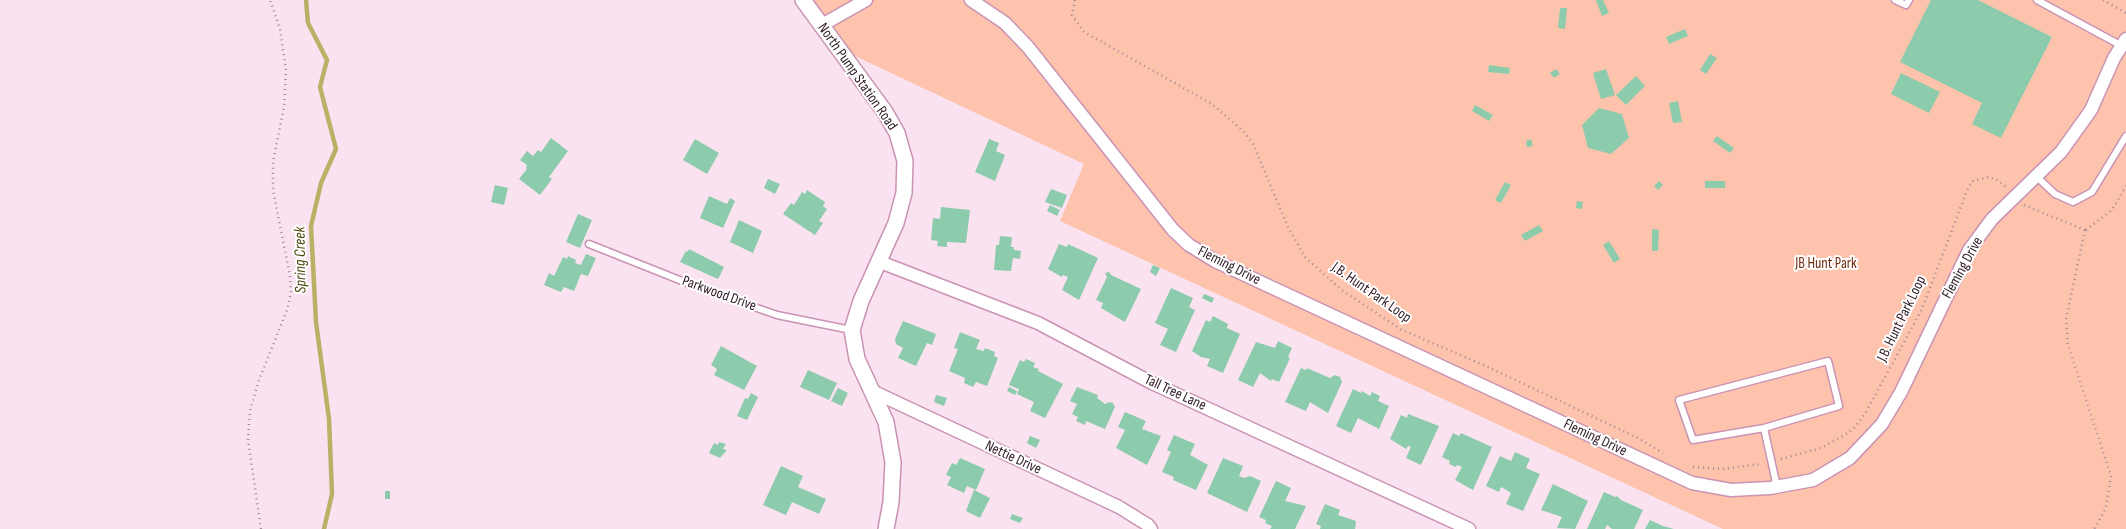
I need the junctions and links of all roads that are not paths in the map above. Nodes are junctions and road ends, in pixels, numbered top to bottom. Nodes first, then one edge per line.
1 (803, 0) edge
2 (866, 0) edge
3 (971, 0) edge
4 (1895, 0) edge
5 (1909, 0) edge
6 (2037, 0) edge
7 (822, 25) junction
8 (2124, 42) edge
9 (2126, 136) edge
10 (2036, 176) junction
11 (590, 244) dead end
12 (880, 262) junction
13 (852, 330) junction
14 (872, 391) junction
15 (1764, 428) junction
16 (1777, 487) junction
17 (886, 529) edge
18 (1152, 529) edge
19 (1468, 529) edge

1 - 7 street, North Pump Station Road
2 - 7 street
3 - 16 street, Fleming Drive
4 - 5 lane
6 - 8 lane
7 - 12 street, North Pump Station Road
8 - 10 street, Fleming Drive
9 - 10 lane
10 - 16 street, Fleming Drive
11 - 13 lane, Parkwood Drive
12 - 13 street, North Pump Station Road
12 - 19 street, Tall Tree Lane
13 - 14 street, North Pump Station Road
14 - 17 street, North Pump Station Road
14 - 18 street, Nettie Drive
15 - 15 lane
15 - 16 lane

